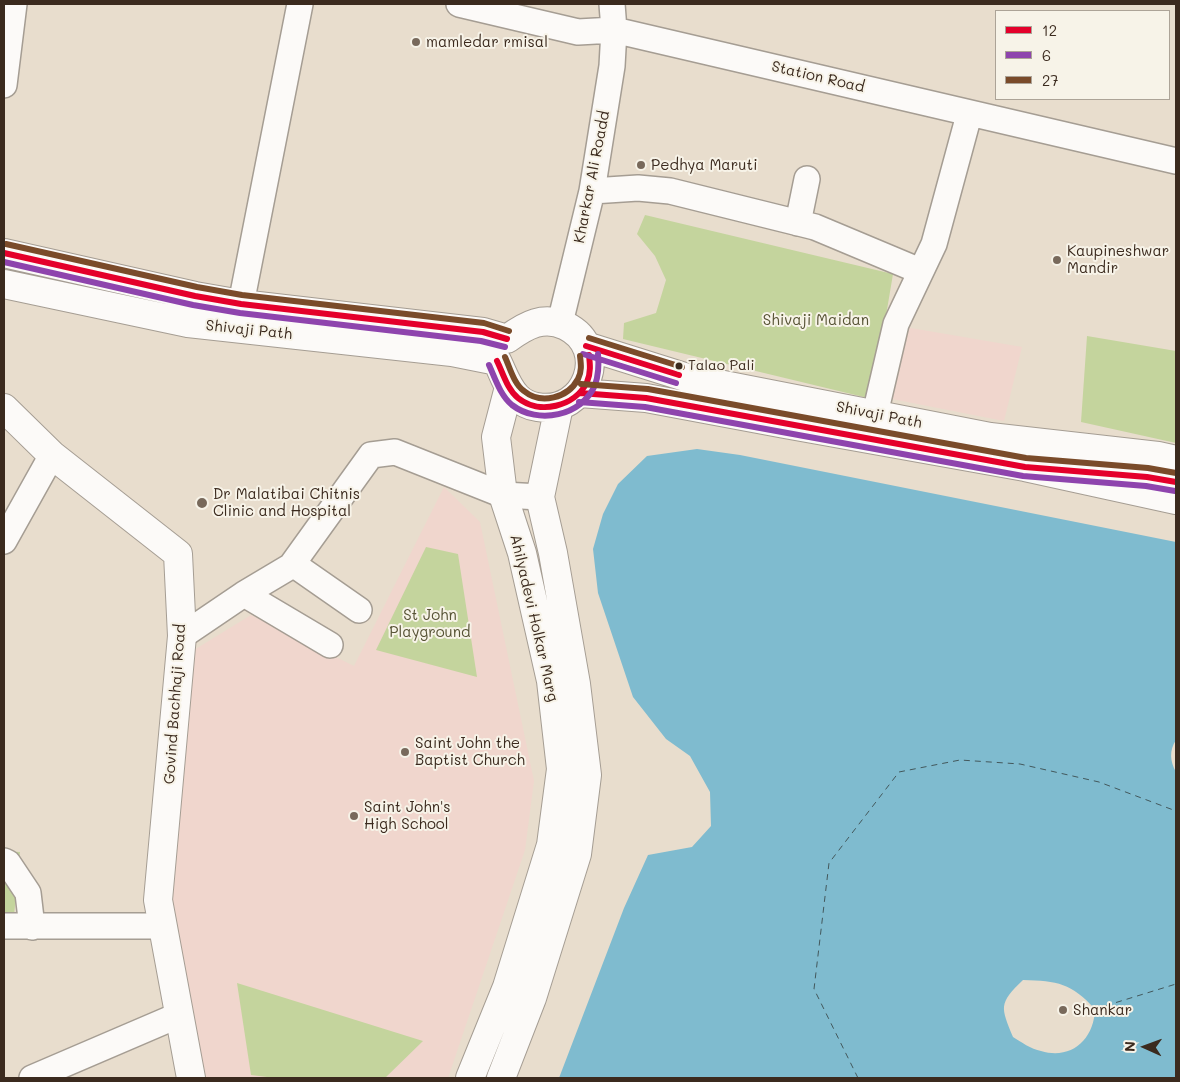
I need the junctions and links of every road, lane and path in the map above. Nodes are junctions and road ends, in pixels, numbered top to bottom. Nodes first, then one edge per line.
1 (14, 4) edge
2 (300, 4) edge
3 (459, 4) edge
4 (612, 4) edge
5 (614, 30) junction
6 (4, 85) edge
7 (970, 114) junction
8 (1176, 161) edge
9 (807, 179) dead end
10 (592, 191) junction
11 (798, 223) junction
12 (4, 253) edge
13 (920, 271) junction
14 (4, 284) edge
15 (241, 304) junction
16 (560, 323) junction
17 (586, 346) junction
18 (502, 350) junction
19 (509, 387) junction
20 (570, 399) junction
21 (4, 408) edge
22 (875, 414) junction
23 (52, 455) junction
24 (1176, 460) edge
25 (1025, 467) junction
26 (1176, 482) edge
27 (503, 495) junction
28 (540, 497) junction
29 (1176, 500) edge
30 (4, 541) edge
31 (293, 564) junction
32 (244, 594) junction
33 (359, 610) dead end
34 (182, 636) junction
35 (330, 644) dead end
36 (4, 862) edge
37 (4, 926) edge
38 (163, 926) junction
39 (32, 927) junction
40 (180, 1015) junction
41 (32, 1078) edge
42 (191, 1078) edge
43 (470, 1078) edge
44 (501, 1078) edge

1 - 6 street
2 - 15 street
3 - 5 street, Station Road
4 - 5 street, Kharkar Ali Roadd
5 - 7 street, Station Road
5 - 10 street, Kharkar Ali Roadd
7 - 8 street, Station Road
7 - 13 street
9 - 11 street
10 - 11 street
10 - 16 street, Kharkar Ali Roadd
11 - 13 street
12 - 15 main road
13 - 22 street
14 - 18 main road, Shivaji Path
15 - 18 main road
16 - 17 main road
16 - 18 main road
17 - 20 main road
17 - 22 main road, Shivaji Path
18 - 19 main road
19 - 20 main road
19 - 27 main road, Ahilyadevi Holkar Marg
20 - 25 main road, Shivaji Path
20 - 28 main road, Ahilyadevi Holkar Marg
21 - 23 main road, Govind Bachhaji Road
22 - 24 main road, Shivaji Path
23 - 30 street
23 - 34 main road, Govind Bachhaji Road
25 - 26 street
25 - 29 main road, Shivaji Path
27 - 28 street
27 - 31 street
27 - 43 main road, Ahilyadevi Holkar Marg
28 - 44 main road, Ahilyadevi Holkar Marg
31 - 32 street
31 - 33 street
32 - 34 street
32 - 35 street
34 - 38 main road, Govind Bachhaji Road
36 - 39 street
37 - 39 street
38 - 39 street
38 - 40 main road, Govind Bachhaji Road
40 - 41 street
40 - 42 main road, Govind Bachhaji Road

